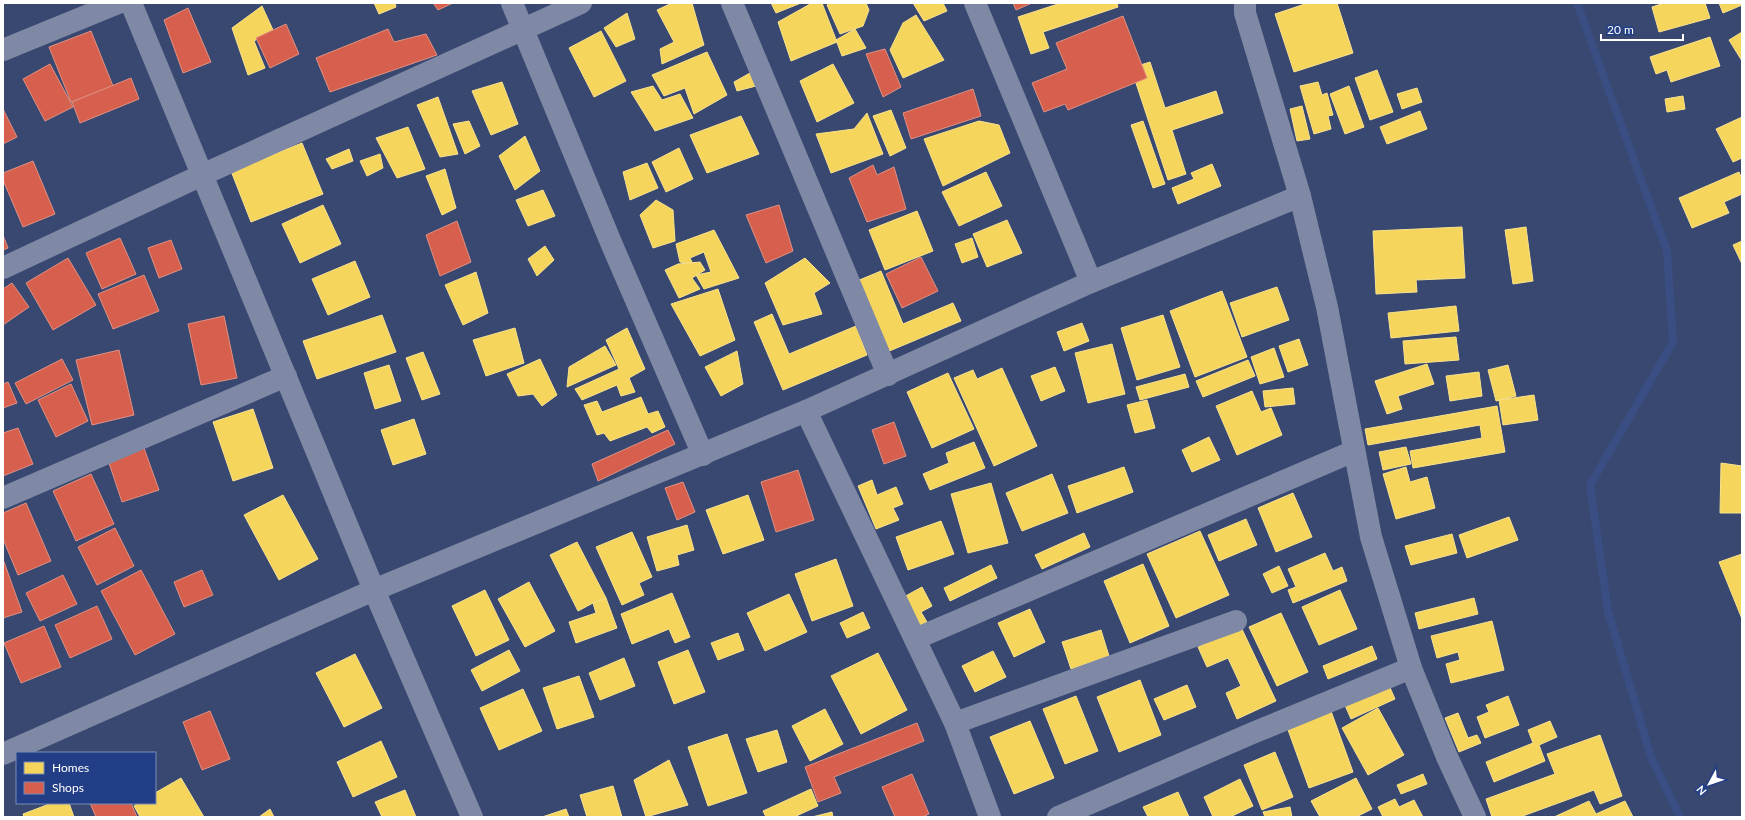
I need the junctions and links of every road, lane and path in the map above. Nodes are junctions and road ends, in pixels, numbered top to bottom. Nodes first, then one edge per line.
1 (118, 3) edge
2 (131, 3) edge
3 (512, 3) edge
4 (581, 3) edge
5 (732, 3) edge
6 (975, 3) edge
7 (1245, 3) edge
8 (524, 29) junction
9 (3, 50) edge
10 (202, 175) junction
11 (1300, 196) junction
12 (3, 268) edge
13 (1091, 282) junction
14 (888, 375) junction
15 (286, 376) junction
16 (806, 411) junction
17 (1354, 451) junction
18 (703, 455) junction
19 (3, 498) edge
20 (374, 590) junction
21 (1236, 621) dead end
22 (915, 639) junction
23 (1411, 668) junction
24 (955, 723) junction
25 (3, 754) edge
26 (472, 817) edge
27 (990, 817) edge
28 (1058, 817) edge
29 (1475, 817) edge

1 - 9 street
2 - 10 street
3 - 8 street
4 - 8 street
5 - 14 street
6 - 13 street
7 - 11 street
8 - 10 street
8 - 18 street
10 - 12 street
10 - 15 street
11 - 13 street
11 - 17 street
13 - 14 street
14 - 16 street
15 - 19 street
15 - 20 street
16 - 18 street
16 - 22 street
17 - 22 street
17 - 23 street
18 - 20 street
20 - 25 street
20 - 26 street
21 - 24 street
22 - 24 street
23 - 28 street
23 - 29 street
24 - 27 street

